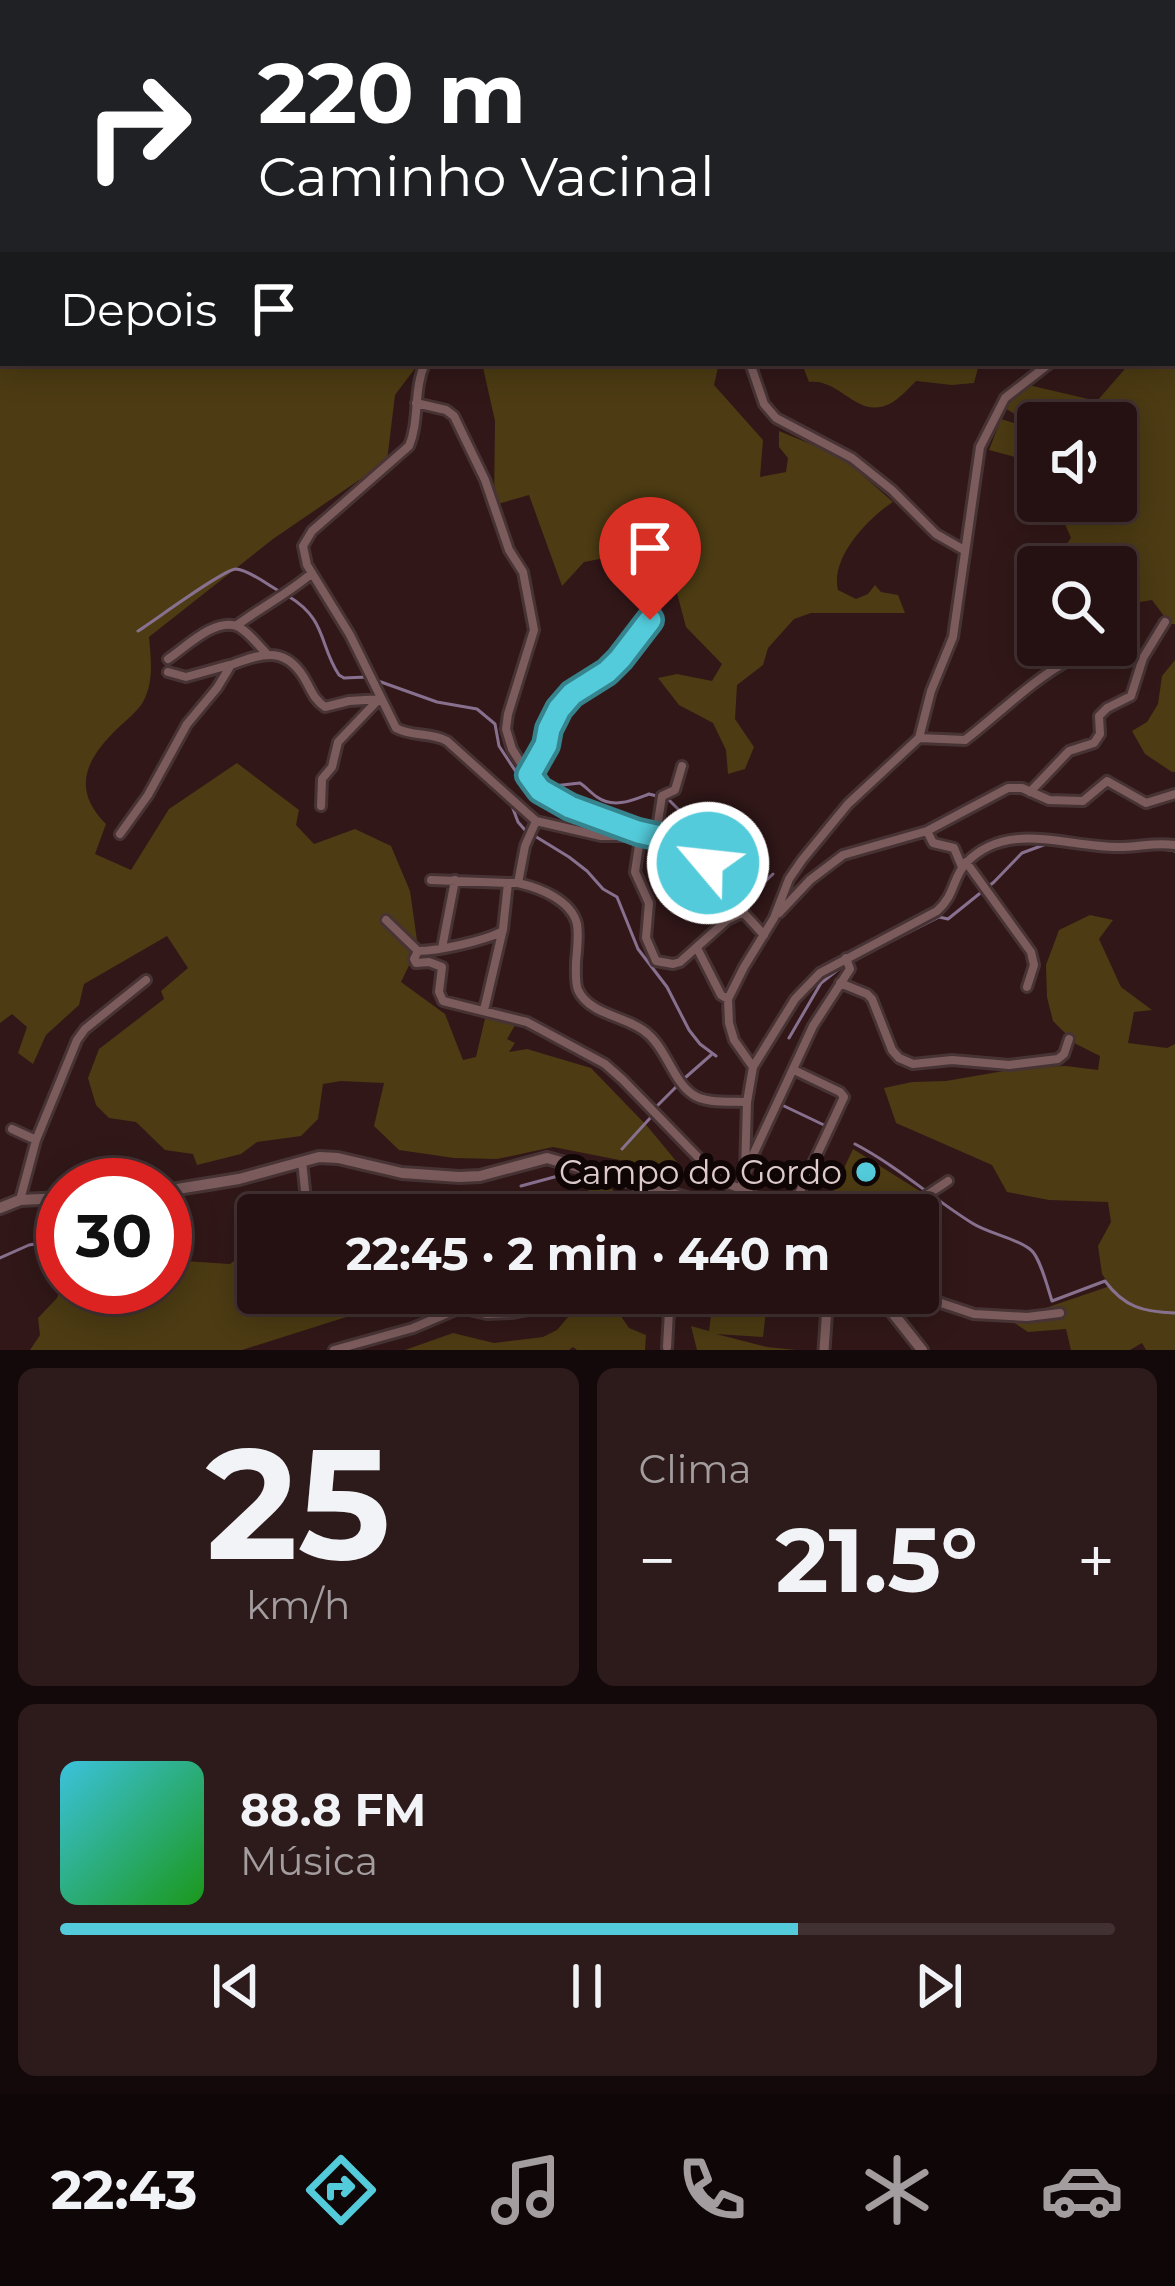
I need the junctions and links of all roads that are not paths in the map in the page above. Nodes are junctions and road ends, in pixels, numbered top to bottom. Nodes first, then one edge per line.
1 (424, 366) edge
2 (751, 366) edge
3 (1046, 366) edge
4 (416, 403) junction
5 (964, 550) junction
6 (312, 573) junction
7 (652, 573) dead end
8 (1165, 622) dead end
9 (236, 626) junction
10 (266, 653) junction
11 (167, 659) dead end
12 (231, 664) junction
13 (1060, 666) edge
14 (168, 672) dead end
15 (380, 699) junction
16 (919, 738) junction
17 (682, 766) dead end
18 (529, 775) junction
19 (1030, 792) junction
20 (1175, 794) edge
21 (321, 806) dead end
22 (536, 820) junction
23 (927, 831) junction
24 (639, 832) junction
25 (120, 834) dead end
26 (656, 835) junction
27 (1175, 845) edge
28 (964, 865) junction
29 (431, 880) dead end
30 (455, 880) junction
31 (513, 883) junction
32 (744, 912) junction
33 (774, 918) junction
34 (386, 920) dead end
35 (502, 932) junction
36 (764, 935) junction
37 (697, 948) junction
38 (442, 949) junction
39 (418, 951) junction
40 (846, 958) junction
41 (146, 980) dead end
42 (840, 983) junction
43 (1027, 987) dead end
44 (728, 999) junction
45 (484, 1010) junction
46 (1069, 1039) dead end
47 (752, 1067) junction
48 (794, 1070) junction
49 (747, 1102) junction
50 (12, 1129) dead end
51 (36, 1140) junction
52 (302, 1161) junction
53 (747, 1165) junction
54 (948, 1181) dead end
55 (192, 1186) edge
56 (741, 1188) junction
57 (305, 1190) dead end
58 (673, 1194) edge
59 (751, 1194) edge
60 (796, 1194) edge
61 (928, 1194) edge
62 (36, 1199) edge
63 (20, 1200) junction
64 (0, 1208) edge
65 (939, 1302) edge
66 (1060, 1313) dead end
67 (446, 1314) edge
68 (669, 1314) edge
69 (827, 1314) edge
70 (894, 1314) edge
71 (668, 1347) edge
72 (334, 1350) edge
73 (824, 1350) edge
74 (922, 1350) edge

1 - 4 street
2 - 5 street
3 - 5 street
4 - 6 street
4 - 18 street
5 - 16 street
6 - 9 street
6 - 15 street
7 - 18 street
8 - 19 street
9 - 10 street
9 - 11 street
10 - 12 street
10 - 15 street
12 - 14 street
12 - 25 street
13 - 16 street
15 - 21 street
15 - 22 street
16 - 33 street
17 - 26 street
18 - 24 street
19 - 20 street
19 - 23 street
22 - 24 street
22 - 31 street
23 - 28 street
23 - 33 street
24 - 26 street
24 - 37 street
26 - 32 street
27 - 28 street
28 - 40 street
28 - 43 street
29 - 30 street
30 - 31 street
30 - 38 street
31 - 35 street
31 - 49 street
32 - 36 street
32 - 37 street
33 - 36 street
34 - 39 street
35 - 38 street
35 - 45 street
36 - 44 street
37 - 44 street
38 - 39 street
39 - 45 street
40 - 42 street
40 - 47 street
41 - 51 street
42 - 46 street
42 - 48 street
44 - 47 street
45 - 56 street
47 - 49 street
48 - 53 street
48 - 60 street
49 - 53 street
50 - 51 street
51 - 63 street
52 - 55 main road
52 - 57 street
52 - 58 main road
53 - 56 street
54 - 61 street
56 - 59 street
62 - 63 main road
63 - 64 main road
65 - 66 street
67 - 72 street
68 - 71 street
69 - 73 street
70 - 74 main road

